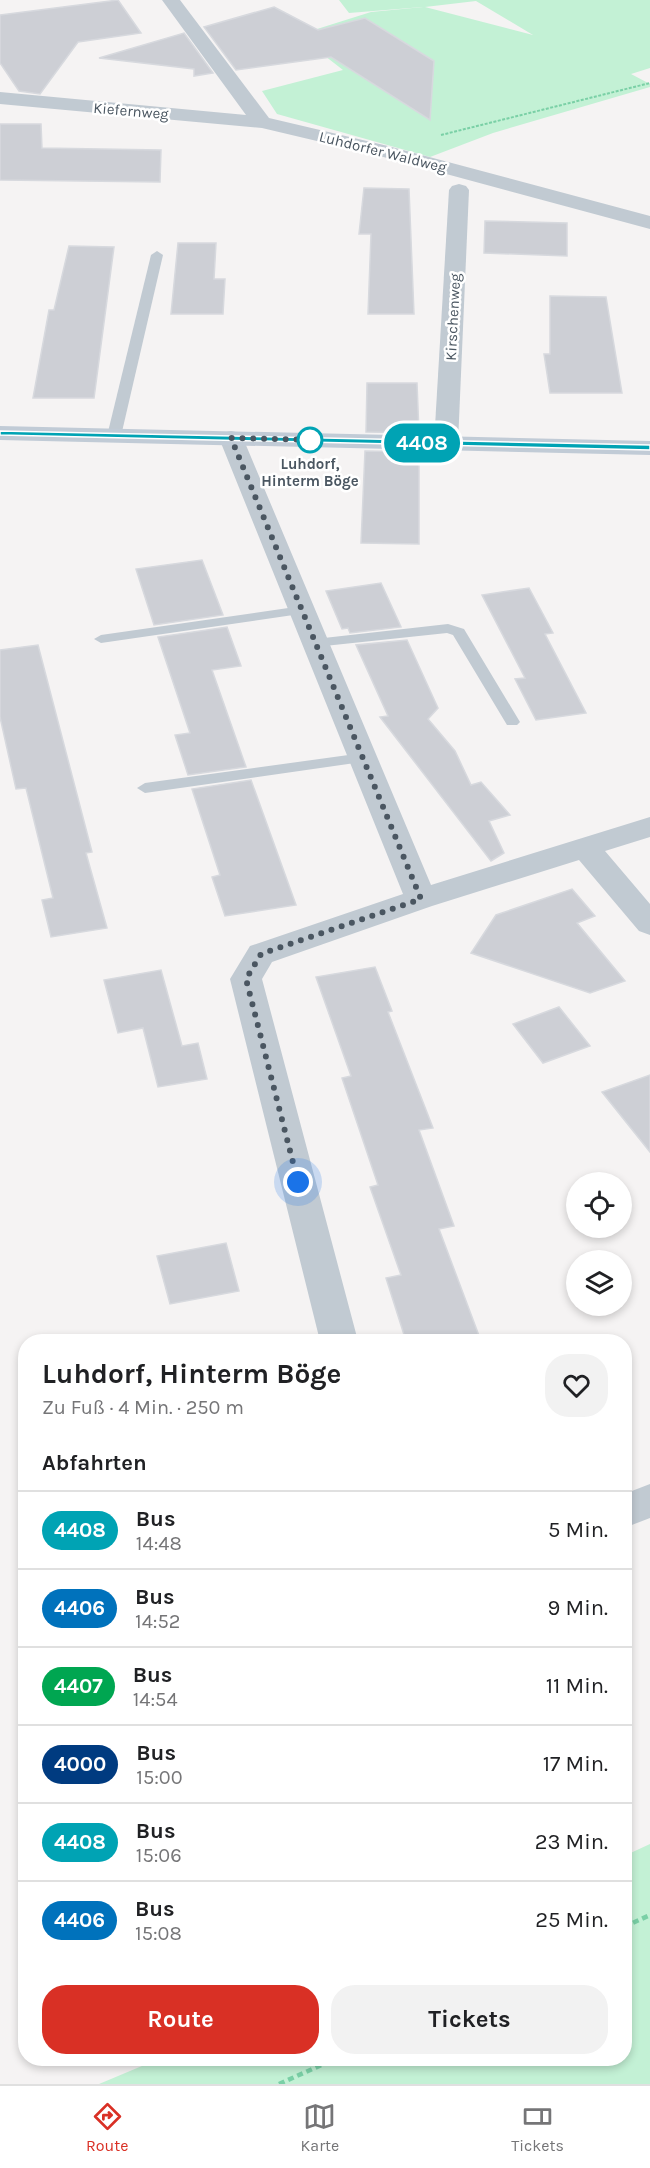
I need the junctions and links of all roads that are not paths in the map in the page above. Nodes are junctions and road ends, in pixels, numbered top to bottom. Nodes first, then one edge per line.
1 (171, 0) edge
2 (0, 98) edge
3 (262, 122) junction
4 (459, 190) dead end
5 (650, 223) edge
6 (157, 255) dead end
7 (0, 433) edge
8 (114, 436) junction
9 (231, 438) junction
10 (446, 443) junction
11 (650, 448) edge
12 (302, 610) junction
13 (101, 639) dead end
14 (315, 643) junction
15 (512, 722) dead end
16 (363, 758) junction
17 (145, 788) dead end
18 (650, 827) edge
19 (585, 847) junction
20 (421, 899) junction
21 (650, 924) edge
22 (337, 1334) edge
23 (650, 1501) edge
24 (632, 1508) edge

1 - 3 street
2 - 3 street, Kiefernweg
3 - 5 street, Luhdorfer Waldweg
4 - 10 street, Kirschenweg
6 - 8 lane
7 - 8 main road
8 - 9 main road
9 - 10 main road
9 - 12 street
10 - 11 main road
12 - 13 lane
12 - 14 street
14 - 15 lane
14 - 16 street
16 - 17 lane
16 - 20 street
18 - 19 street
19 - 20 street
19 - 21 street
20 - 22 street
23 - 24 street

